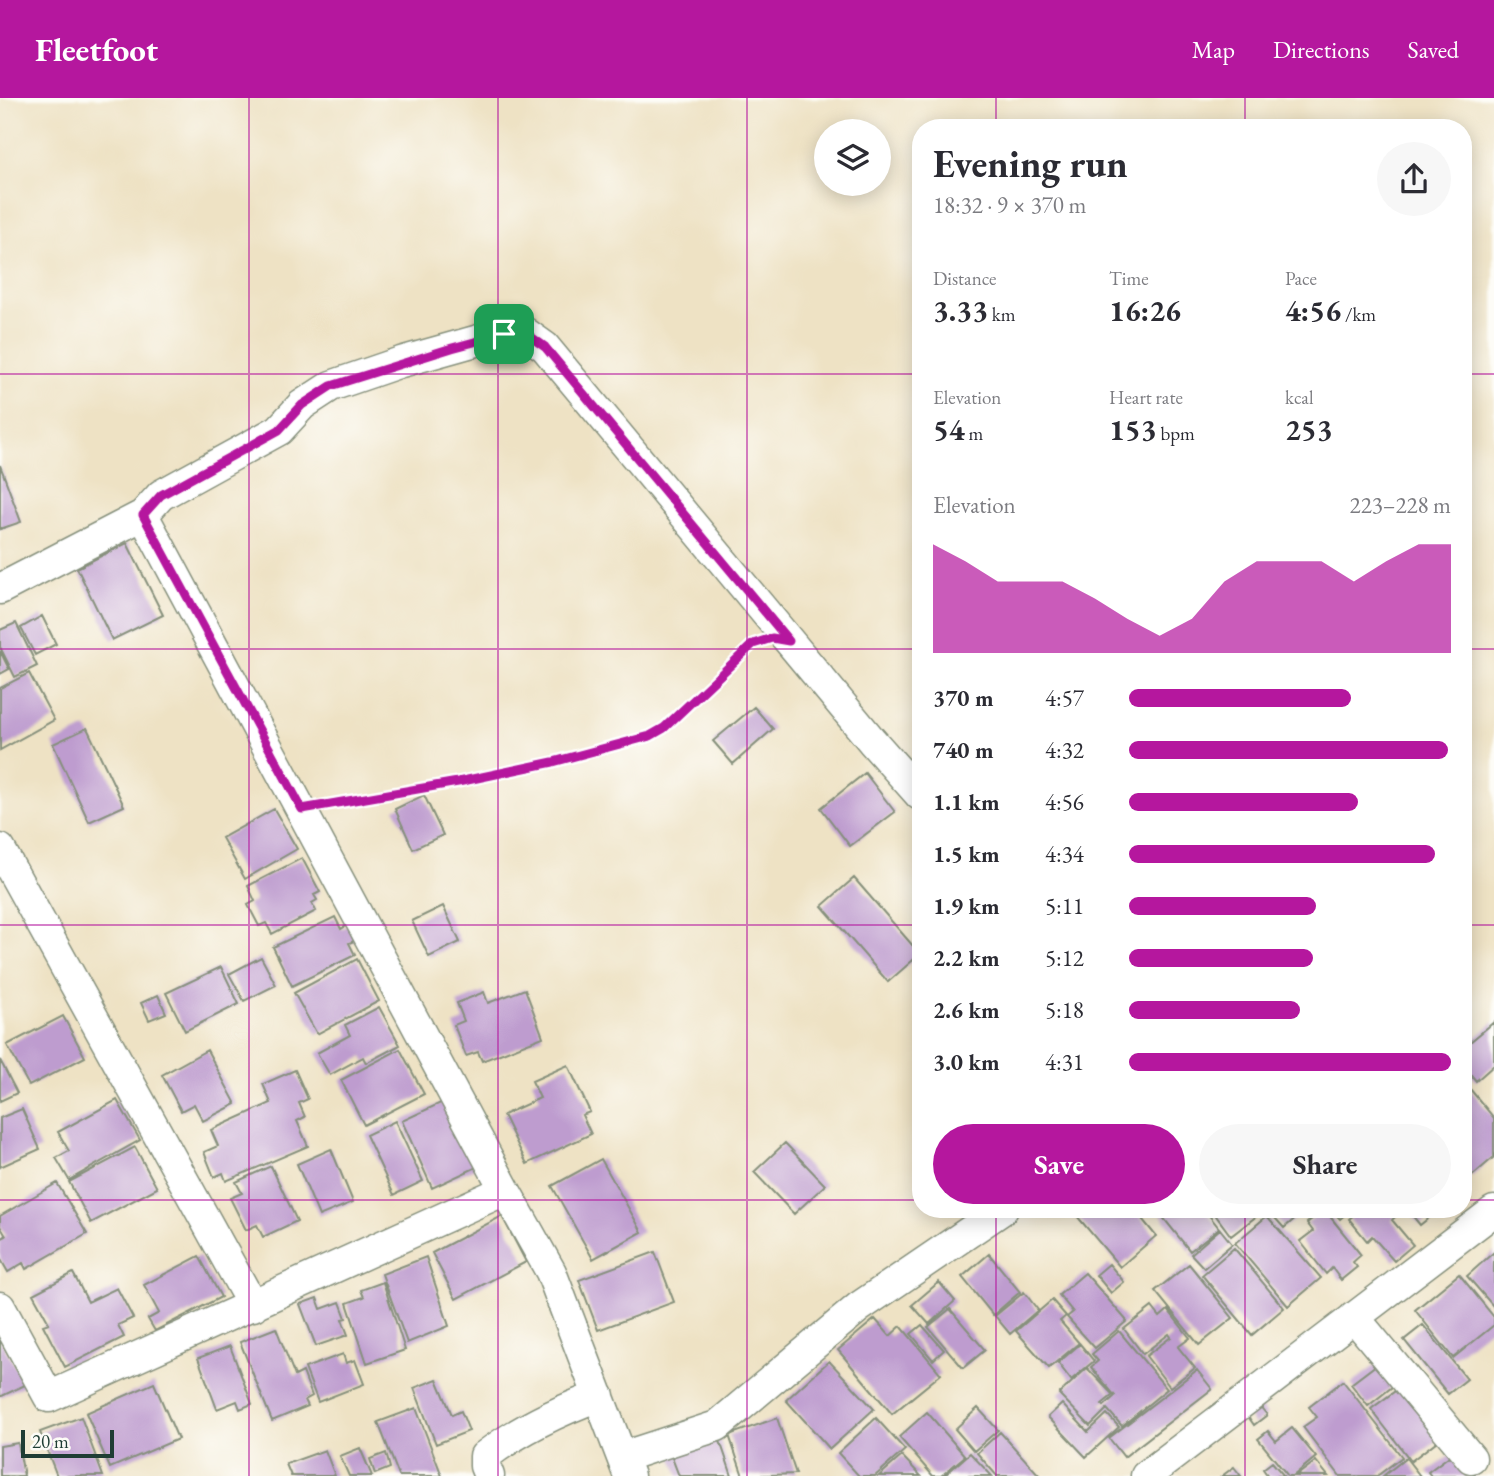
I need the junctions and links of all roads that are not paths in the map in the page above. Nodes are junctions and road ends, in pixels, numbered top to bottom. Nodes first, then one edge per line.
1 (143, 515) junction
2 (0, 589) edge
3 (912, 786) edge
4 (0, 849) edge
5 (505, 1190) junction
6 (1494, 1211) edge
7 (990, 1218) edge
8 (253, 1306) junction
9 (0, 1307) edge
10 (1354, 1317) junction
11 (599, 1396) junction
12 (1471, 1458) dead end
13 (626, 1467) edge
14 (489, 1476) edge
15 (1146, 1476) edge

1 - 2 street
1 - 3 street
1 - 5 street
4 - 8 street
5 - 8 street
5 - 11 street
6 - 10 street
7 - 13 street
8 - 9 street
10 - 12 street
10 - 15 street
11 - 13 street
11 - 14 street

